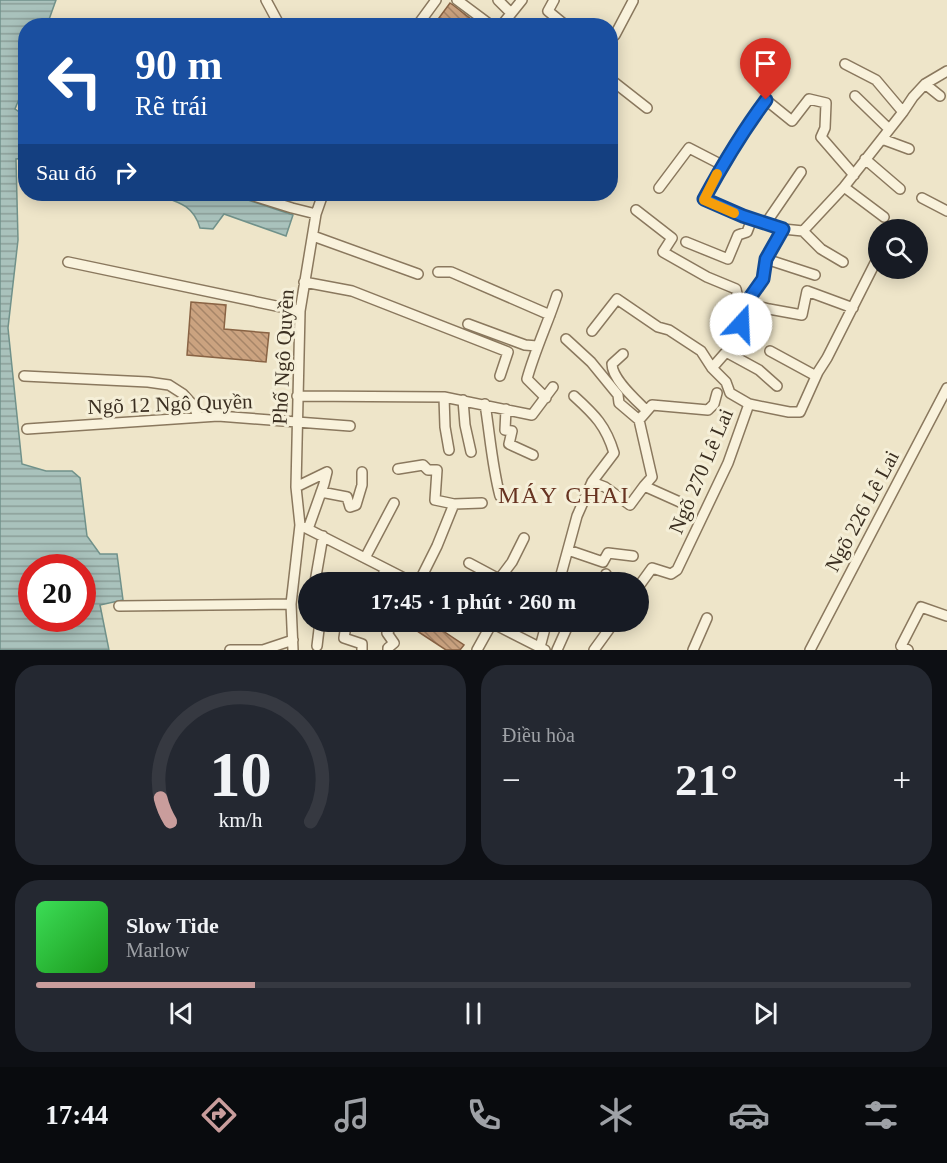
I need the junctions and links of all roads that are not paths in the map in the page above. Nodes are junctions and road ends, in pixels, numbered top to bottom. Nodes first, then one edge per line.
1 (266, 0) edge
2 (436, 0) edge
3 (457, 0) edge
4 (498, 0) edge
5 (522, 0) edge
6 (554, 0) edge
7 (633, 1) edge
8 (511, 13) junction
9 (276, 18) edge
10 (423, 18) edge
11 (481, 18) edge
12 (507, 18) edge
13 (556, 18) edge
14 (618, 29) edge
15 (844, 64) dead end
16 (947, 71) edge
17 (925, 84) junction
18 (618, 85) edge
19 (855, 96) dead end
20 (940, 96) dead end
21 (648, 108) dead end
22 (903, 112) junction
23 (889, 129) junction
24 (882, 139) junction
25 (909, 149) dead end
26 (866, 159) junction
27 (722, 165) junction
28 (801, 172) dead end
29 (854, 175) junction
30 (659, 188) dead end
31 (843, 188) junction
32 (900, 189) dead end
33 (922, 198) dead end
34 (270, 201) edge
35 (321, 201) edge
36 (636, 210) dead end
37 (947, 211) edge
38 (316, 214) junction
39 (884, 218) dead end
40 (752, 219) junction
41 (766, 223) junction
42 (783, 229) junction
43 (803, 231) junction
44 (313, 236) junction
45 (686, 242) dead end
46 (766, 259) junction
47 (68, 262) dead end
48 (843, 262) dead end
49 (438, 272) dead end
50 (418, 274) dead end
51 (815, 275) dead end
52 (868, 277) edge
53 (304, 282) junction
54 (557, 295) dead end
55 (746, 303) junction
56 (853, 308) junction
57 (300, 311) junction
58 (550, 315) junction
59 (468, 324) dead end
60 (592, 332) dead end
61 (566, 339) dead end
62 (537, 346) junction
63 (770, 351) dead end
64 (726, 352) junction
65 (623, 354) dead end
66 (712, 368) junction
67 (24, 376) dead end
68 (500, 376) dead end
69 (816, 376) junction
70 (777, 386) dead end
71 (553, 387) dead end
72 (947, 388) edge
73 (717, 393) dead end
74 (297, 396) junction
75 (574, 396) dead end
76 (444, 397) junction
77 (546, 398) junction
78 (463, 400) junction
79 (485, 404) junction
80 (749, 404) junction
81 (506, 409) junction
82 (646, 410) junction
83 (198, 417) junction
84 (639, 420) junction
85 (297, 421) junction
86 (350, 426) dead end
87 (27, 429) dead end
88 (449, 450) dead end
89 (471, 452) dead end
90 (533, 455) dead end
91 (398, 469) dead end
92 (362, 472) dead end
93 (592, 482) junction
94 (644, 486) junction
95 (296, 487) junction
96 (321, 492) junction
97 (500, 496) dead end
98 (394, 503) dead end
99 (482, 503) dead end
100 (454, 504) junction
101 (685, 507) dead end
102 (304, 527) junction
103 (323, 536) junction
104 (524, 538) dead end
105 (568, 550) junction
106 (633, 556) dead end
107 (365, 558) junction
108 (469, 563) dead end
109 (386, 568) junction
110 (317, 572) edge
111 (384, 572) edge
112 (393, 572) edge
113 (424, 572) edge
114 (484, 572) edge
115 (505, 572) edge
116 (562, 572) edge
117 (649, 572) edge
118 (291, 604) junction
119 (119, 606) dead end
120 (947, 616) edge
121 (707, 618) dead end
122 (319, 632) edge
123 (345, 632) edge
124 (388, 632) edge
125 (485, 632) edge
126 (509, 632) edge
127 (546, 632) edge
128 (565, 632) edge
129 (607, 632) edge
130 (293, 645) edge
131 (317, 646) dead end
132 (542, 649) edge
133 (902, 649) edge
134 (230, 650) edge
135 (362, 650) edge
136 (388, 650) edge
137 (477, 650) edge
138 (557, 650) edge
139 (594, 650) edge
140 (693, 650) edge
141 (810, 650) edge

1 - 9 street
2 - 10 street
3 - 11 street
4 - 8 street
5 - 8 street
6 - 13 street
7 - 14 street
8 - 12 street
15 - 22 street
16 - 17 street
17 - 20 street
17 - 22 street
18 - 21 street
19 - 23 street
22 - 23 street
23 - 24 street
24 - 25 street
24 - 26 street
26 - 29 street
26 - 32 street
27 - 29 street
27 - 30 street
27 - 40 street
28 - 41 street
29 - 31 street
31 - 39 street
31 - 43 street
33 - 37 street
34 - 38 street
35 - 38 street, Phố Ngô Quyền
36 - 55 street
38 - 44 street, Phố Ngô Quyền
40 - 41 street
40 - 45 street
41 - 42 street
42 - 43 street
42 - 46 street
43 - 48 street
44 - 50 street
44 - 53 street, Phố Ngô Quyền
46 - 51 street
46 - 55 street
47 - 57 street
49 - 58 street
52 - 56 street
53 - 57 street, Phố Ngô Quyền
53 - 68 street
54 - 58 street
55 - 56 street
55 - 64 street
56 - 69 street
57 - 74 street, Phố Ngô Quyền
58 - 62 street
59 - 62 street
60 - 66 street, Ngõ 270 Lê Lai
61 - 84 street
62 - 77 street
63 - 69 street
64 - 66 street
64 - 70 street
65 - 82 street
66 - 80 street, Ngõ 270 Lê Lai
67 - 83 street
69 - 80 street
71 - 77 street
72 - 141 street, Ngõ 226 Lê Lai
73 - 82 street
74 - 76 street
74 - 85 street, Phố Ngô Quyền
75 - 93 street
76 - 78 street
76 - 88 street
77 - 81 street
78 - 79 street
78 - 89 street
79 - 81 street
79 - 97 street
80 - 117 street, Ngõ 270 Lê Lai
81 - 90 street
82 - 84 street
83 - 85 street, Ngõ 12 Ngô Quyền
83 - 87 street, Ngõ 12 Ngô Quyền
84 - 94 street
85 - 86 street, Ngõ 12 Ngô Quyền
85 - 95 street, Phố Ngô Quyền
91 - 100 street
92 - 96 street
93 - 94 street
93 - 105 street
94 - 101 street
95 - 96 street
95 - 102 street, Phố Ngô Quyền
96 - 102 street
98 - 107 street
99 - 100 street
100 - 113 street
102 - 103 street
102 - 118 street
103 - 107 street
103 - 110 street
104 - 115 street
105 - 106 street
105 - 116 street
107 - 109 street
108 - 114 street
109 - 111 street
109 - 112 street
118 - 119 street
118 - 130 street
120 - 133 street
121 - 140 street
122 - 131 street
123 - 135 street
124 - 136 street
125 - 137 street
126 - 132 street
127 - 132 street
128 - 138 street
129 - 139 street
130 - 134 street

